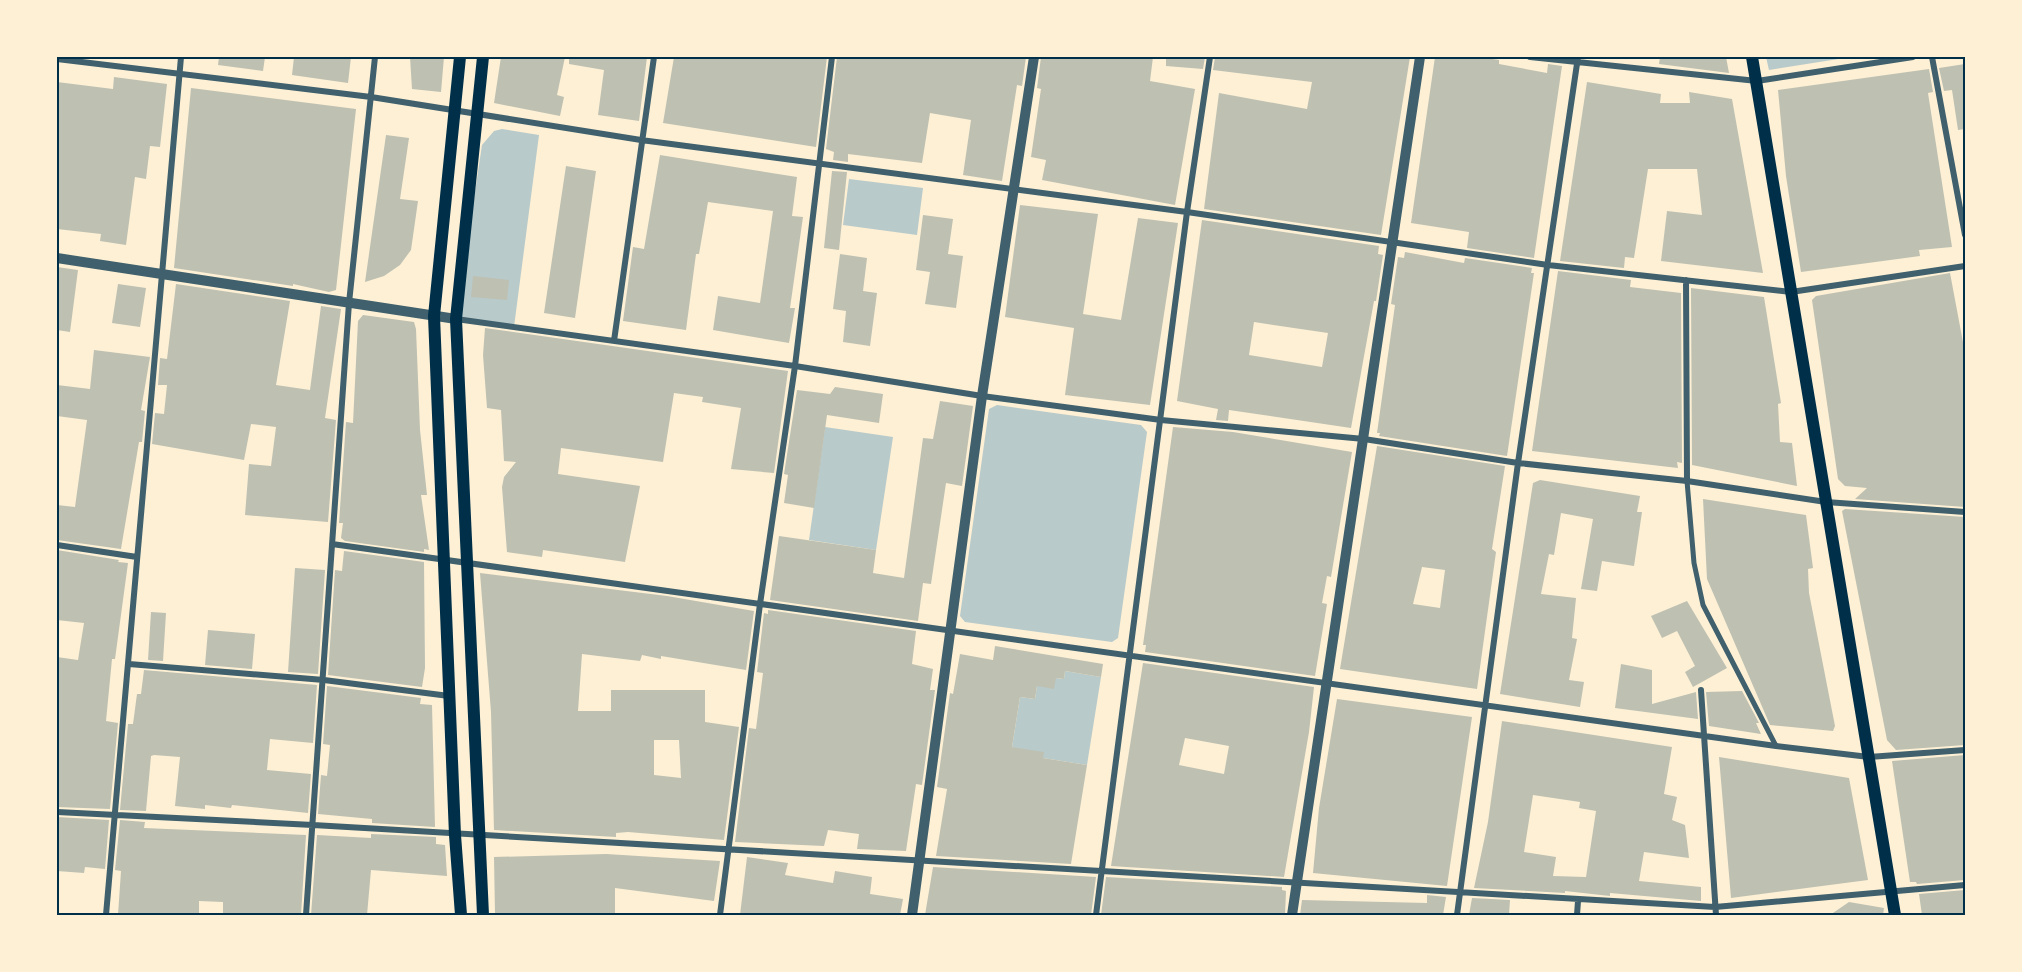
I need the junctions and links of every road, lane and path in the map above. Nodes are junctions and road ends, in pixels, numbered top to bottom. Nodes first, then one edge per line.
1 (181, 57) edge
2 (375, 57) edge
3 (460, 57) edge
4 (483, 57) edge
5 (654, 57) edge
6 (832, 57) edge
7 (1034, 57) edge
8 (1210, 57) edge
9 (1420, 57) edge
10 (1530, 57) edge
11 (1752, 57) edge
12 (1913, 57) edge
13 (1932, 57) edge
14 (57, 58) edge
15 (1578, 60) edge
16 (179, 73) junction
17 (1756, 81) junction
18 (370, 97) junction
19 (454, 109) junction
20 (476, 112) junction
21 (641, 141) junction
22 (819, 165) junction
23 (1014, 190) junction
24 (1187, 212) junction
25 (1965, 235) edge
26 (1392, 243) junction
27 (57, 258) edge
28 (1548, 265) junction
29 (1965, 266) edge
30 (163, 272) junction
31 (1686, 280) junction
32 (1791, 292) junction
33 (349, 303) junction
34 (434, 316) junction
35 (456, 319) junction
36 (614, 340) junction
37 (795, 366) junction
38 (982, 396) junction
39 (1161, 420) junction
40 (1364, 439) junction
41 (1518, 462) junction
42 (1687, 481) junction
43 (1826, 502) junction
44 (1965, 512) edge
45 (332, 544) junction
46 (57, 545) edge
47 (136, 557) junction
48 (445, 560) junction
49 (467, 564) junction
50 (760, 604) junction
51 (949, 631) junction
52 (1129, 657) junction
53 (129, 664) junction
54 (324, 680) junction
55 (1326, 685) junction
56 (1701, 690) dead end
57 (449, 696) junction
58 (1485, 705) junction
59 (1703, 736) junction
60 (1776, 746) junction
61 (1965, 750) edge
62 (1869, 757) junction
63 (57, 812) edge
64 (115, 816) junction
65 (314, 825) junction
66 (455, 835) junction
67 (478, 836) junction
68 (729, 850) junction
69 (919, 860) junction
70 (1102, 870) junction
71 (1297, 883) junction
72 (1965, 885) edge
73 (1460, 892) junction
74 (1891, 893) junction
75 (1578, 901) junction
76 (1715, 907) junction
77 (106, 915) edge
78 (306, 915) edge
79 (461, 915) edge
80 (483, 915) edge
81 (720, 915) edge
82 (912, 915) edge
83 (1096, 915) edge
84 (1292, 915) edge
85 (1457, 915) edge
86 (1576, 915) edge
87 (1716, 915) edge
88 (1895, 915) edge

1 - 16 street
2 - 18 street
3 - 19 main road
4 - 20 main road
5 - 21 street
6 - 22 street
7 - 23 street
8 - 24 street
9 - 26 street
10 - 15 street
11 - 17 main road
12 - 17 street
13 - 25 street
14 - 16 street
15 - 17 street
15 - 28 street
16 - 18 street
16 - 30 street
17 - 32 main road
18 - 19 street
18 - 33 street
19 - 20 street
19 - 34 main road
20 - 21 street
20 - 35 main road
21 - 22 street
21 - 36 street
22 - 23 street
22 - 37 street
23 - 24 street
23 - 38 street
24 - 26 street
24 - 39 street
26 - 28 street
26 - 40 street
27 - 30 street
28 - 31 street
28 - 41 street
29 - 32 street
30 - 33 street
30 - 47 street
31 - 32 street
31 - 42 street
32 - 43 main road
33 - 34 street
33 - 45 street
34 - 35 street
34 - 48 main road
35 - 36 street
35 - 49 main road
36 - 37 street
37 - 38 street
37 - 50 street
38 - 39 street
38 - 51 street
39 - 40 street
39 - 52 street
40 - 41 street
40 - 55 street
41 - 42 street
41 - 58 street
42 - 43 street
42 - 60 street
43 - 44 street
43 - 62 main road
45 - 48 street
45 - 54 street
46 - 47 street
47 - 53 street
48 - 49 street
48 - 57 main road
49 - 50 street
49 - 67 main road
50 - 51 street
50 - 68 street
51 - 52 street
51 - 69 street
52 - 55 street
52 - 70 street
53 - 54 street
53 - 64 street
54 - 57 street
54 - 65 street
55 - 58 street
55 - 71 street
56 - 59 street
57 - 66 main road
58 - 59 street
58 - 73 street
59 - 60 street
59 - 76 street
60 - 62 street
61 - 62 street
62 - 74 main road
63 - 64 street
64 - 65 street
64 - 77 street
65 - 66 street
65 - 78 street
66 - 67 street
66 - 79 main road
67 - 68 street
67 - 80 main road
68 - 69 street
68 - 81 street
69 - 70 street
69 - 82 street
70 - 71 street
70 - 83 street
71 - 73 street
71 - 84 street
72 - 74 street
73 - 75 street
73 - 85 street
74 - 76 street
74 - 88 main road
75 - 76 street
75 - 86 street
76 - 87 street

